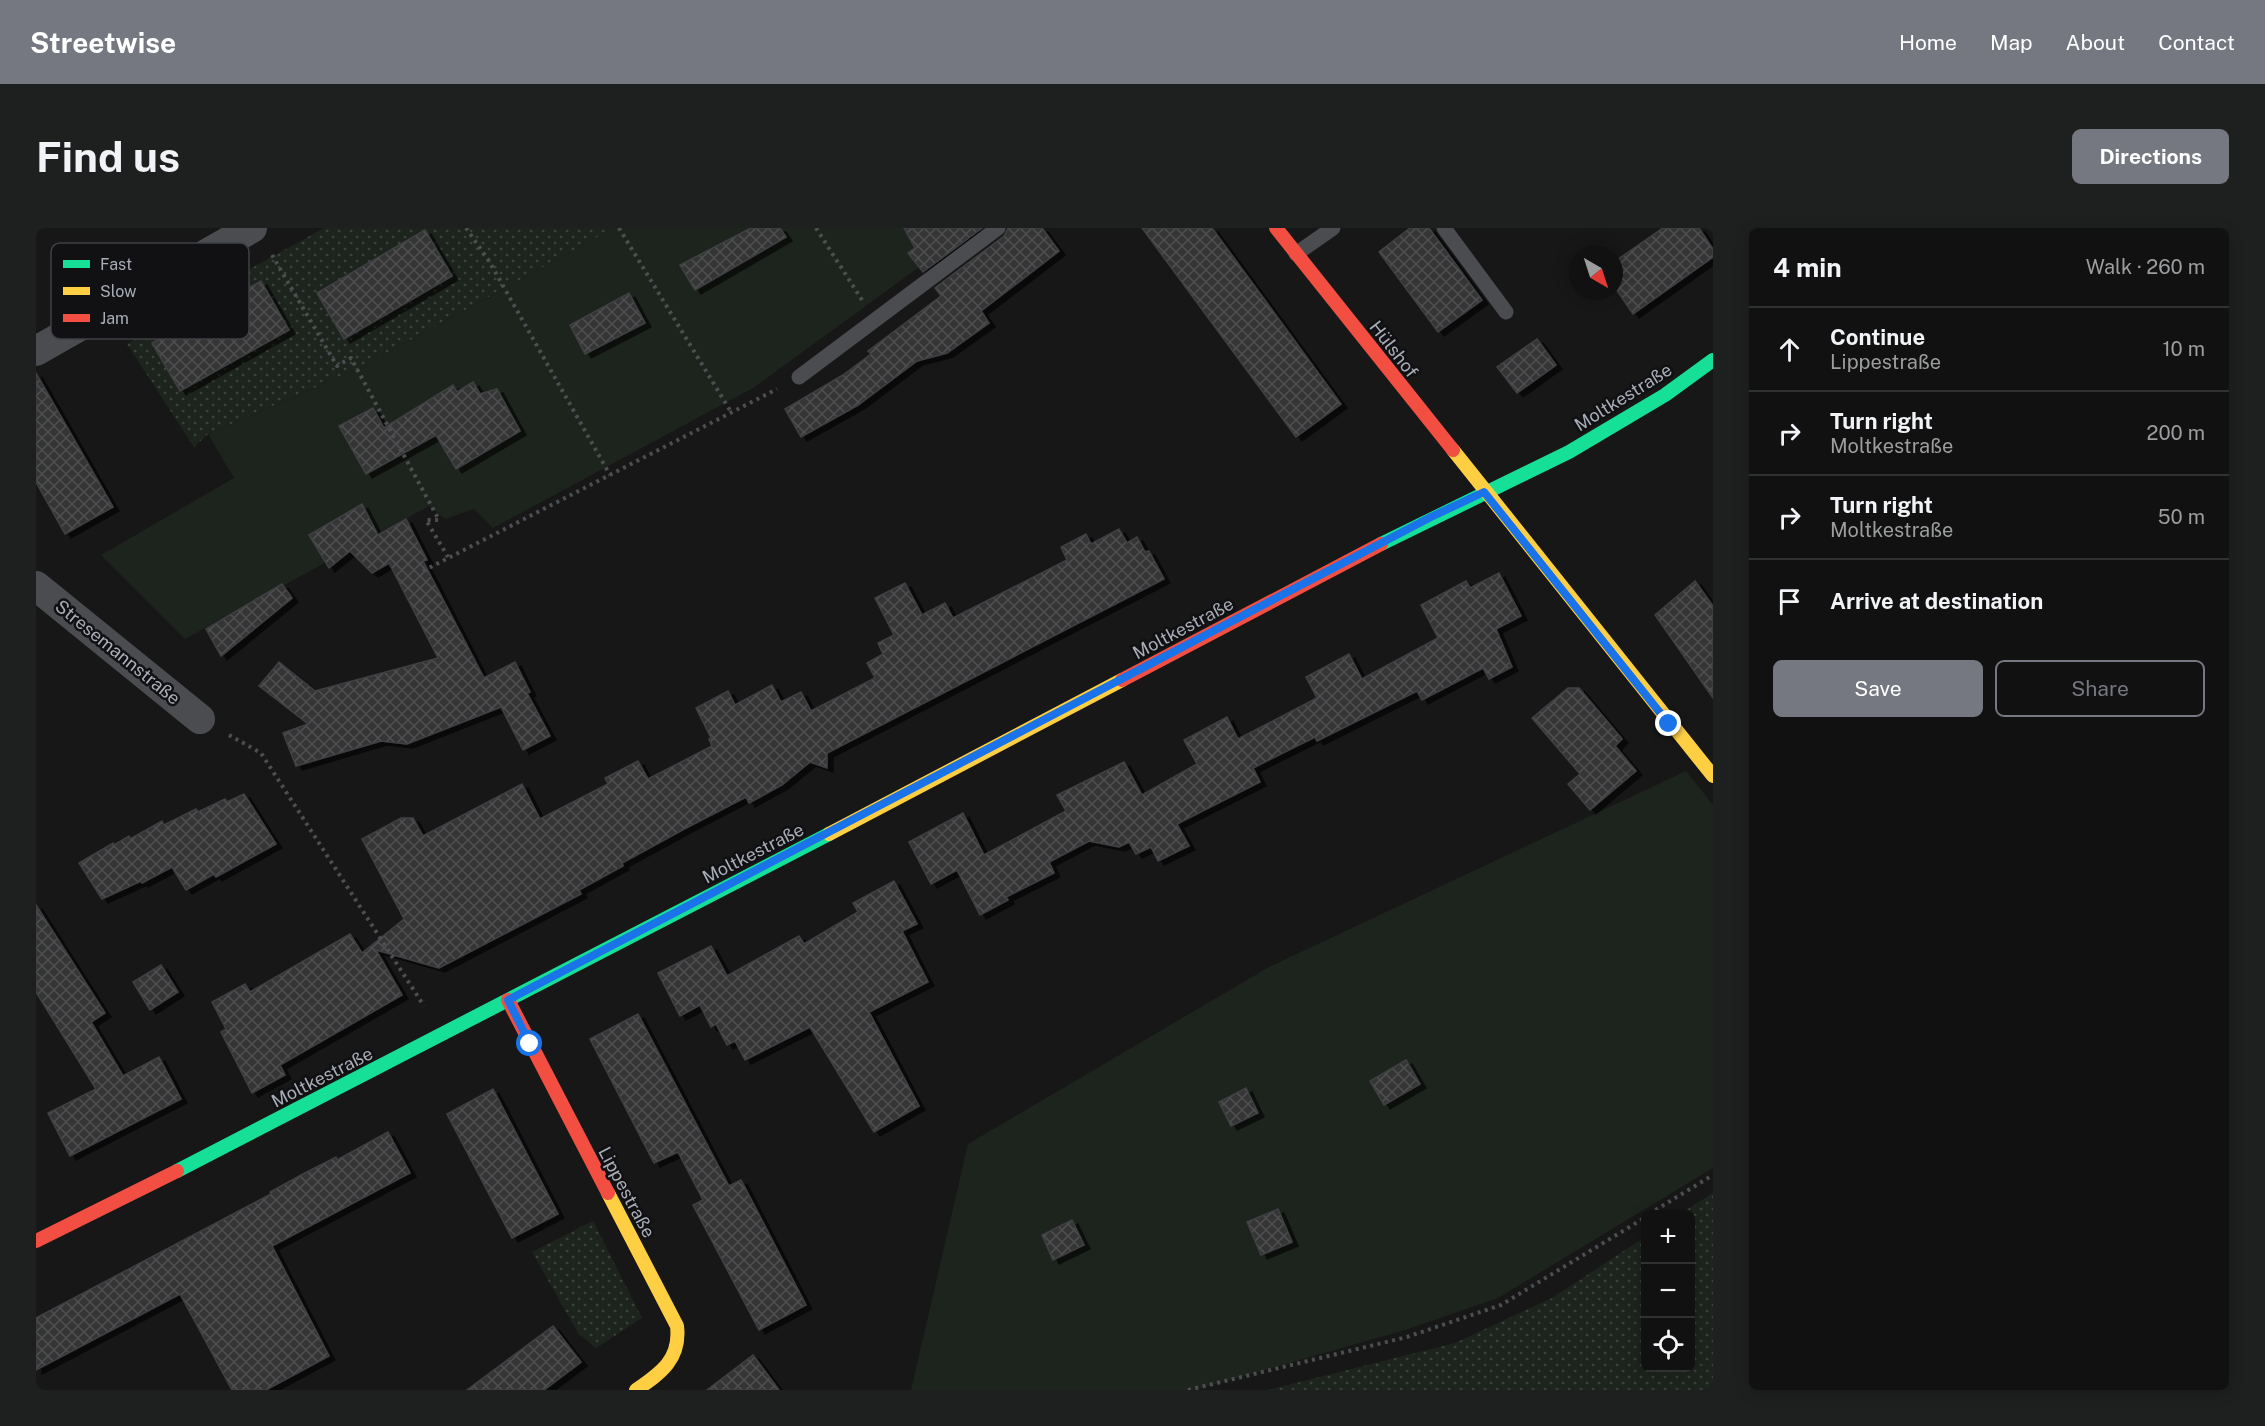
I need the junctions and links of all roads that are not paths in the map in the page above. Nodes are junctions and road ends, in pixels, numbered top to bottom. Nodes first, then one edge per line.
1 (998, 228) edge
2 (1276, 228) edge
3 (1333, 228) edge
4 (1444, 228) edge
5 (1296, 254) junction
6 (1506, 312) dead end
7 (60, 339) edge
8 (36, 351) edge
9 (1713, 360) edge
10 (799, 377) road end
11 (1484, 492) junction
12 (36, 586) edge
13 (200, 719) road end
14 (1713, 776) edge
15 (508, 1000) junction
16 (36, 1241) edge
17 (636, 1390) edge

1 - 10 lane
2 - 5 street, Hülshof
3 - 5 lane
4 - 6 lane
5 - 11 street, Hülshof
7 - 8 street
9 - 11 street, Moltkestraße
11 - 14 street
11 - 15 street, Moltkestraße
12 - 13 street, Stresemannstraße
15 - 16 street, Moltkestraße
15 - 17 street, Lippestraße

